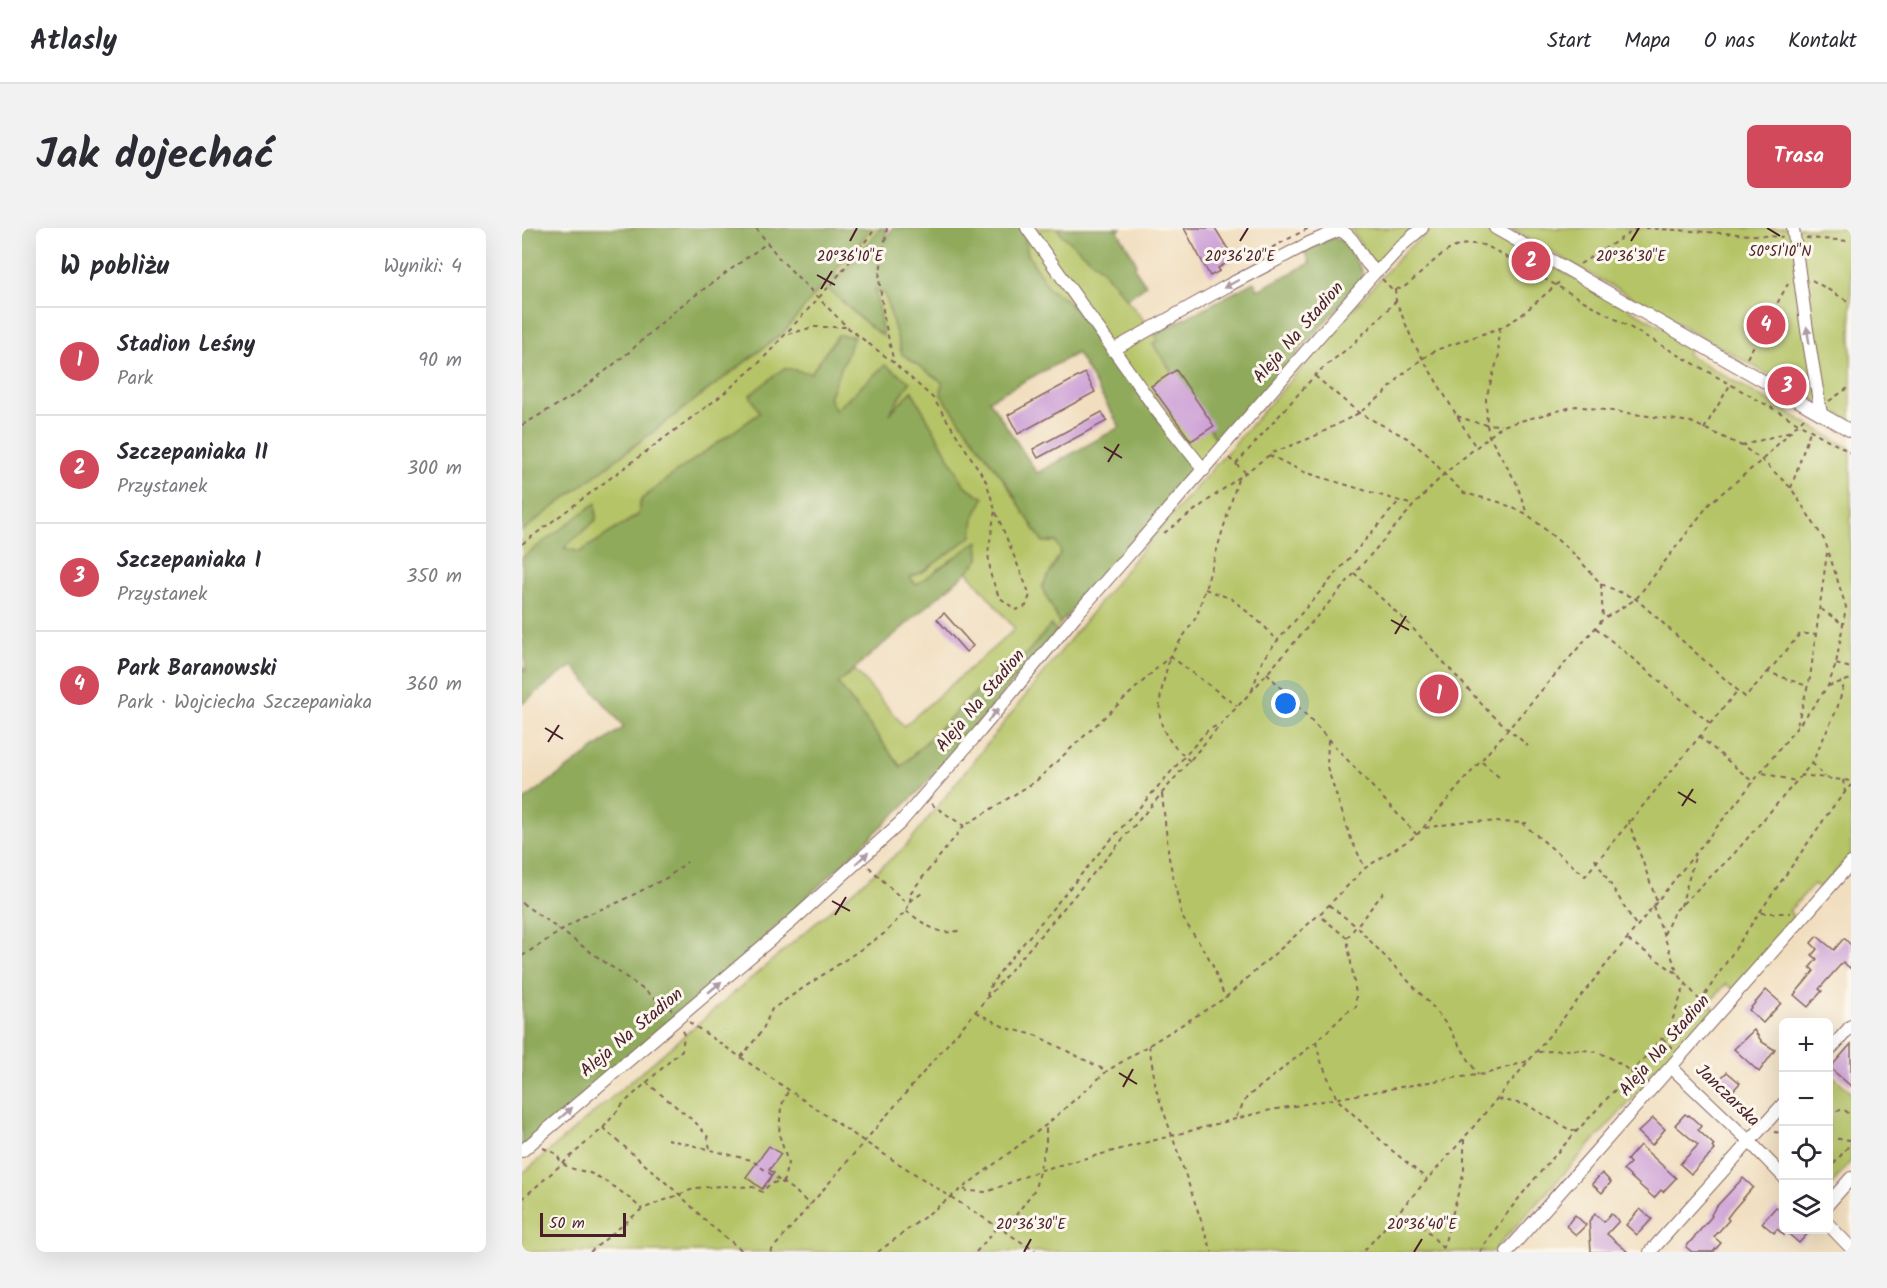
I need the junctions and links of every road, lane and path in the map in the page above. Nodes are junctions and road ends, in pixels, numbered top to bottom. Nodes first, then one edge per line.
1 (756, 228) edge
2 (876, 228) edge
3 (887, 228) edge
4 (1028, 228) edge
5 (1309, 228) edge
6 (1422, 228) edge
7 (1495, 228) edge
8 (1638, 228) edge
9 (1645, 228) edge
10 (1342, 230) edge
11 (1794, 233) edge
12 (1851, 241) edge
13 (768, 242) junction
14 (1256, 256) dead end
15 (1575, 267) junction
16 (1376, 271) junction
17 (1799, 272) junction
18 (1557, 285) junction
19 (1395, 289) junction
20 (819, 298) junction
21 (1396, 301) junction
22 (1851, 303) edge
23 (847, 327) junction
24 (1500, 328) junction
25 (788, 334) junction
26 (1113, 350) junction
27 (1422, 359) junction
28 (894, 363) junction
29 (1742, 368) junction
30 (1315, 376) junction
31 (1731, 385) junction
32 (1851, 386) edge
33 (1820, 408) junction
34 (1359, 413) junction
35 (1457, 416) junction
36 (1800, 424) junction
37 (522, 425) edge
38 (1487, 425) junction
39 (1503, 426) junction
40 (1704, 429) junction
41 (1794, 430) junction
42 (1810, 430) junction
43 (1851, 431) edge
44 (1490, 436) junction
45 (1742, 446) junction
46 (1475, 447) junction
47 (1220, 451) junction
48 (1851, 453) edge
49 (1269, 455) junction
50 (1762, 460) junction
51 (1236, 464) junction
52 (1204, 470) junction
53 (1245, 472) junction
54 (1444, 474) junction
55 (1239, 476) junction
56 (1791, 488) junction
57 (1400, 500) junction
58 (1414, 505) junction
59 (995, 510) junction
60 (1527, 514) junction
61 (1161, 535) dead end
62 (522, 544) edge
63 (1828, 550) junction
64 (1354, 573) junction
65 (1601, 584) junction
66 (1205, 589) junction
67 (1636, 599) junction
68 (1851, 605) edge
69 (1846, 607) junction
70 (1821, 609) junction
71 (1603, 619) junction
72 (1843, 624) junction
73 (1596, 628) junction
74 (1817, 634) junction
75 (1278, 640) junction
76 (1170, 656) junction
77 (1836, 664) junction
78 (1851, 668) edge
79 (1768, 672) junction
80 (1268, 673) junction
81 (1851, 679) edge
82 (1845, 681) junction
83 (1808, 686) junction
84 (1828, 686) junction
85 (1738, 690) junction
86 (1251, 692) junction
87 (1237, 706) junction
88 (1221, 724) junction
89 (1711, 724) junction
90 (1796, 727) junction
91 (1509, 729) junction
92 (1700, 736) junction
93 (1329, 739) junction
94 (1528, 746) dead end
95 (1185, 757) junction
96 (1190, 762) junction
97 (1482, 762) junction
98 (1812, 763) junction
99 (1762, 773) junction
100 (1800, 775) junction
101 (1825, 777) junction
102 (1501, 779) dead end
103 (1843, 780) junction
104 (1795, 781) junction
105 (1754, 783) junction
106 (1851, 783) edge
107 (1845, 792) junction
108 (1162, 794) junction
109 (931, 804) dead end
110 (1629, 821) junction
111 (1522, 823) junction
112 (1527, 824) dead end
113 (964, 826) junction
114 (1425, 828) junction
115 (1417, 835) junction
116 (1695, 855) junction
117 (1596, 861) junction
118 (687, 862) dead end
119 (1851, 863) edge
120 (868, 866) dead end
121 (1365, 868) junction
122 (924, 892) dead end
123 (1384, 892) dead end
124 (910, 901) junction
125 (1657, 902) junction
126 (522, 903) edge
127 (908, 905) junction
128 (1329, 905) junction
129 (1653, 906) junction
130 (1681, 906) junction
131 (906, 911) junction
132 (1761, 913) junction
133 (1319, 915) junction
134 (1800, 921) junction
135 (1356, 926) junction
136 (1637, 927) junction
137 (561, 930) junction
138 (961, 930) dead end
139 (1664, 934) junction
140 (1347, 938) junction
141 (1628, 939) junction
142 (522, 956) edge
143 (1677, 974) junction
144 (1685, 985) junction
145 (1225, 998) junction
146 (986, 999) junction
147 (1700, 1002) junction
148 (975, 1012) junction
149 (681, 1017) junction
150 (1715, 1017) junction
151 (1851, 1026) edge
152 (1662, 1038) junction
153 (1316, 1042) junction
154 (1149, 1045) junction
155 (1833, 1046) edge
156 (1536, 1052) junction
157 (1680, 1056) junction
158 (741, 1057) junction
159 (1528, 1061) junction
160 (1671, 1067) junction
161 (1107, 1071) junction
162 (1632, 1073) junction
163 (1478, 1075) junction
164 (646, 1082) junction
165 (788, 1089) junction
166 (1650, 1090) junction
167 (1498, 1099) junction
168 (1337, 1100) junction
169 (1779, 1108) edge
170 (1833, 1112) edge
171 (1851, 1115) edge
172 (1235, 1118) junction
173 (1046, 1125) junction
174 (603, 1128) junction
175 (1580, 1130) junction
176 (1173, 1134) junction
177 (1464, 1138) junction
178 (667, 1139) dead end
179 (1833, 1139) edge
180 (1749, 1141) junction
181 (533, 1142) junction
182 (865, 1142) junction
183 (1851, 1142) edge
184 (522, 1151) edge
185 (711, 1151) junction
186 (563, 1162) junction
187 (1833, 1165) edge
188 (1041, 1170) junction
189 (1779, 1172) edge
190 (1851, 1178) edge
191 (1427, 1179) junction
192 (782, 1182) junction
193 (963, 1189) junction
194 (680, 1195) junction
195 (951, 1198) junction
196 (1833, 1198) edge
197 (522, 1200) edge
198 (810, 1205) junction
199 (642, 1209) junction
200 (1396, 1214) junction
201 (999, 1226) junction
202 (1833, 1229) edge
203 (1005, 1230) junction
204 (1851, 1248) edge
205 (1444, 1251) edge
206 (590, 1252) edge
207 (744, 1252) edge
208 (770, 1252) edge
209 (878, 1252) edge
210 (976, 1252) edge
211 (1037, 1252) edge
212 (1212, 1252) edge
213 (1363, 1252) edge
214 (1480, 1252) edge
215 (1507, 1252) edge
216 (1650, 1252) edge

1 - 13 path
2 - 20 path
3 - 28 path
4 - 26 street
5 - 14 path
6 - 16 street, Aleja Na Stadion
7 - 15 street
8 - 15 path
9 - 11 path
10 - 16 street
10 -> 26 street
11 - 12 path
11 - 17 street
13 - 20 path
13 - 37 path
15 - 18 path
15 - 29 street
16 - 19 path
16 - 47 street, Aleja Na Stadion
17 - 22 path
17 - 29 path
33 -> 17 street
18 - 19 path
18 - 24 path
18 - 31 path
19 - 21 path
20 - 23 path
20 - 25 path
21 - 27 path
21 - 30 path
23 - 25 path
23 - 28 path
24 - 27 path
24 - 38 path
25 - 62 path
26 - 52 street
27 - 34 path
27 - 35 path
28 - 59 path
29 - 33 street
30 - 34 path
30 - 51 path
31 - 36 path
31 - 40 path
32 - 33 path
33 - 36 path
33 - 43 street
34 - 49 path
34 - 54 path
35 - 38 path
35 - 46 path
36 - 41 path
36 - 42 path
38 - 39 path
38 - 44 path
39 - 40 path
39 - 44 path
40 - 45 path
41 - 45 path
41 - 50 path
42 - 48 path
42 - 56 path
44 - 46 path
44 - 60 path
45 - 50 path
46 - 54 path
47 - 51 path
47 - 52 street, Aleja Na Stadion
49 - 53 path
49 - 57 path
50 - 56 path
50 - 67 path
51 - 53 path
149 -> 52 street, Aleja Na Stadion
53 - 55 path
54 - 58 path
54 - 60 path
55 - 61 path
55 - 66 path
56 - 63 path
57 - 58 path
57 - 75 path
58 - 64 path
59 - 59 path
60 - 65 path
63 - 69 path
63 - 70 path
64 - 80 path
64 - 91 path
65 - 67 path
65 - 71 path
66 - 75 path
66 - 76 path
67 - 71 path
67 - 85 path
68 - 69 path
69 - 72 path
70 - 72 path
70 - 74 path
71 - 73 path
72 - 77 path
73 - 89 path
73 - 91 path
74 - 79 path
74 - 83 path
75 - 86 path
76 - 87 path
76 - 95 path
76 - 113 path
77 - 78 path
77 - 84 path
79 - 83 path
79 - 85 path
80 - 86 path
80 - 93 path
81 - 82 path
82 - 84 path
82 - 98 path
83 - 90 path
84 - 90 path
85 - 89 path
86 - 87 path
87 - 88 path
88 - 95 path
88 - 96 path
89 - 92 path
90 - 99 path
91 - 94 path
91 - 97 path
92 - 105 path
92 - 110 path
93 - 115 path
93 - 121 path
95 - 96 path
95 - 146 path
96 - 108 path
97 - 102 path
97 - 114 path
98 - 100 path
98 - 101 path
99 - 104 path
99 - 105 path
100 - 101 path
100 - 104 path
101 - 103 path
103 - 106 path
103 - 107 path
104 - 130 path
105 - 116 path
106 - 107 path
107 - 132 path
108 - 145 path
108 - 146 path
109 - 113 path
110 - 117 path
110 - 125 path
111 - 112 path
111 - 114 path
111 - 117 path
113 - 124 path
114 - 115 path
115 - 121 path
116 - 125 path
116 - 130 path
117 - 136 path
118 - 137 path
119 - 134 street, Aleja Na Stadion
120 - 127 path
121 - 128 path
122 - 124 path
123 - 135 path
124 - 127 path
125 - 129 path
126 - 137 path
127 - 131 path
128 - 133 path
128 - 135 path
129 - 136 path
129 - 139 path
130 - 139 path
131 - 138 path
131 - 158 path
132 - 134 path
132 - 147 path
133 - 140 path
133 - 145 path
134 - 150 street, Aleja Na Stadion
135 - 140 path
135 - 163 path
136 - 141 path
137 - 142 path
137 - 149 path
139 - 143 path
140 - 153 path
141 - 143 path
141 - 156 path
143 - 144 path
144 - 147 path
144 - 152 path
145 - 154 path
146 - 148 path
147 - 150 path
148 - 161 path
148 - 182 path
149 - 158 path
149 - 164 path
181 -> 149 street, Aleja Na Stadion
150 - 157 street, Aleja Na Stadion
151 - 155 street
152 - 157 path
152 - 162 path
153 - 168 path
153 - 172 path
154 - 161 path
154 - 176 path
156 - 159 path
156 - 162 path
157 - 160 street, Aleja Na Stadion
158 - 165 path
159 - 163 path
159 - 167 path
160 - 166 street, Aleja Na Stadion
160 - 180 street, Janczarska
161 - 173 path
162 - 166 path
162 - 175 path
163 - 168 path
164 - 174 path
164 - 185 path
165 - 182 path
165 - 192 path
166 - 215 street, Aleja Na Stadion
167 - 175 path
167 - 177 path
168 - 172 path
168 - 191 path
169 - 180 street
170 - 171 path
172 - 176 path
173 - 188 path
173 - 193 path
174 - 186 path
174 - 194 path
175 - 214 path
176 - 188 path
176 - 212 path
177 - 191 path
177 - 205 path
178 - 185 path
179 - 183 path
180 - 189 street, Janczarska
180 - 216 street
181 - 184 street, Aleja Na Stadion
181 - 186 path
182 - 195 path
182 - 198 path
183 - 187 path
185 - 192 path
186 - 197 path
186 - 199 path
188 - 193 path
188 - 203 path
190 - 196 street
191 - 200 path
192 - 194 path
192 - 198 path
193 - 195 path
194 - 199 path
194 - 207 path
195 - 201 path
195 - 209 path
198 - 208 path
199 - 206 path
200 - 205 path
200 - 213 path
201 - 203 path
201 - 210 path
202 - 204 street
203 - 211 path

